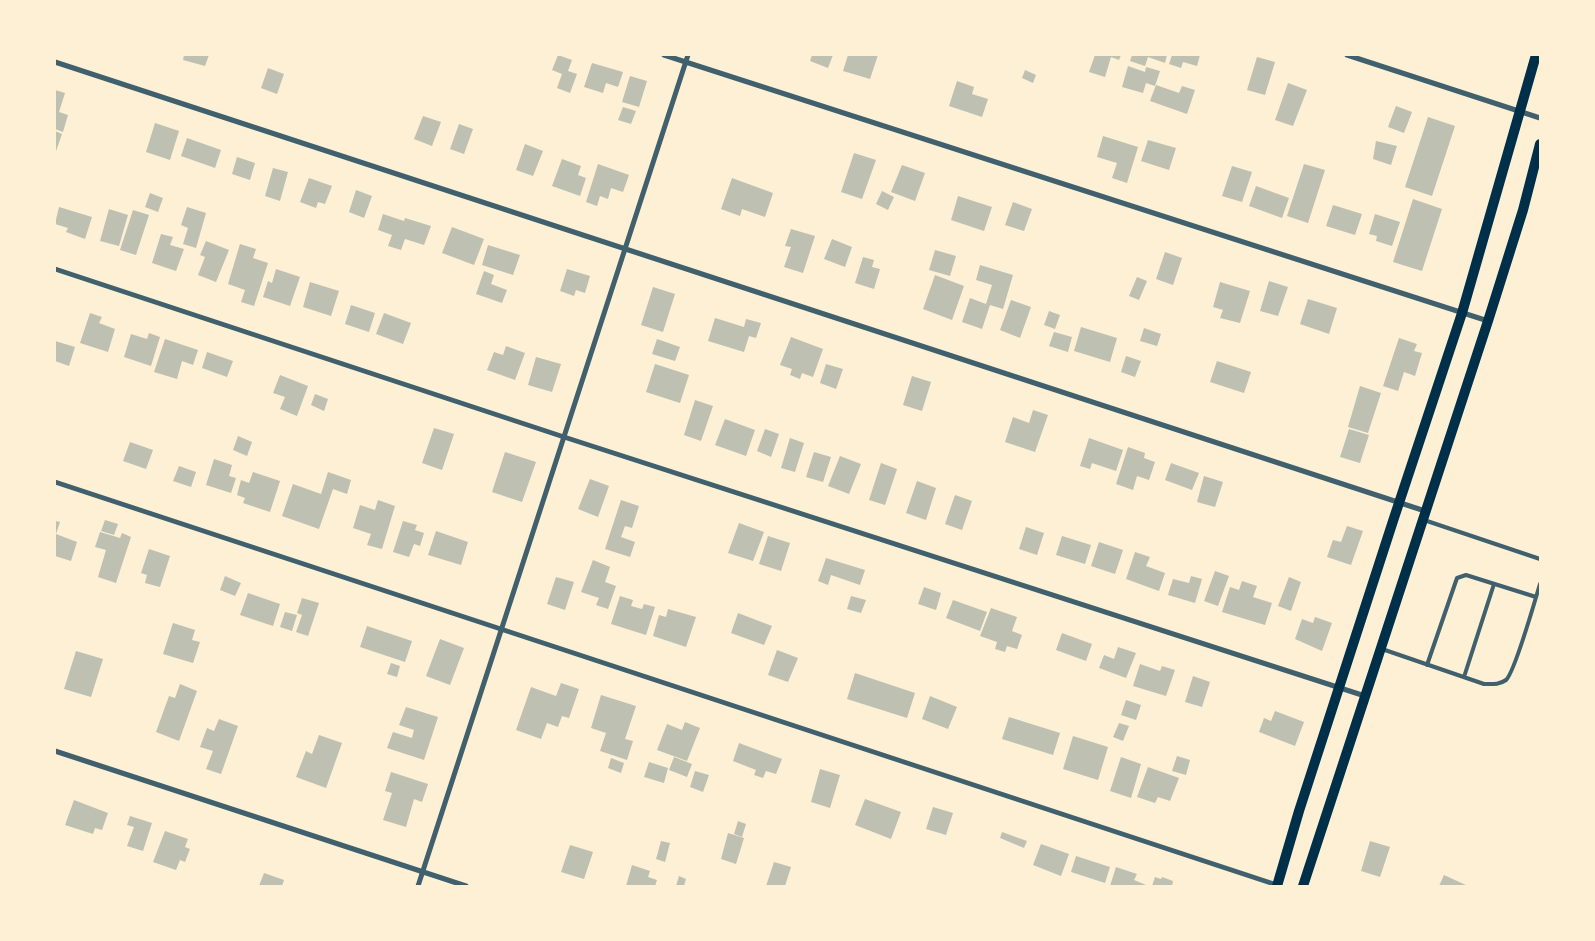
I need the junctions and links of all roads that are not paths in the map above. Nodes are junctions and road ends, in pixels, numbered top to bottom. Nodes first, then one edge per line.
1 (664, 55) edge
2 (688, 55) edge
3 (1348, 55) edge
4 (1536, 55) edge
5 (55, 62) edge
6 (686, 62) junction
7 (1521, 111) junction
8 (1540, 118) edge
9 (1540, 144) edge
10 (626, 250) junction
11 (55, 269) edge
12 (1462, 313) junction
13 (1488, 321) junction
14 (564, 437) junction
15 (55, 482) edge
16 (1399, 503) junction
17 (1424, 515) junction
18 (1540, 559) edge
19 (1494, 584) junction
20 (1540, 584) edge
21 (1536, 597) junction
22 (502, 628) junction
23 (1380, 649) junction
24 (1427, 665) junction
25 (1464, 677) junction
26 (1340, 688) junction
27 (1364, 696) junction
28 (55, 751) edge
29 (422, 872) junction
30 (418, 886) edge
31 (466, 886) edge
32 (1278, 886) edge
33 (1303, 886) edge

1 - 6 street
2 - 6 street
3 - 7 street
4 - 7 main road
5 - 10 street
6 - 10 street
6 - 12 street
7 - 8 street
7 - 12 main road
9 - 13 main road
10 - 14 street
10 - 16 street
11 - 14 street
12 - 13 street
12 - 16 main road
13 - 17 main road
14 - 22 street
14 - 26 street
15 - 22 street
16 - 17 street
16 - 26 main road
17 - 18 lane
17 - 23 main road
19 - 21 lane
19 - 24 lane
19 - 25 lane
20 - 21 lane
21 - 25 lane
22 - 29 street
22 - 32 street
23 - 24 lane
23 - 27 main road
24 - 25 lane
26 - 27 street
26 - 32 main road
27 - 33 main road
28 - 29 street
29 - 30 street
29 - 31 street

